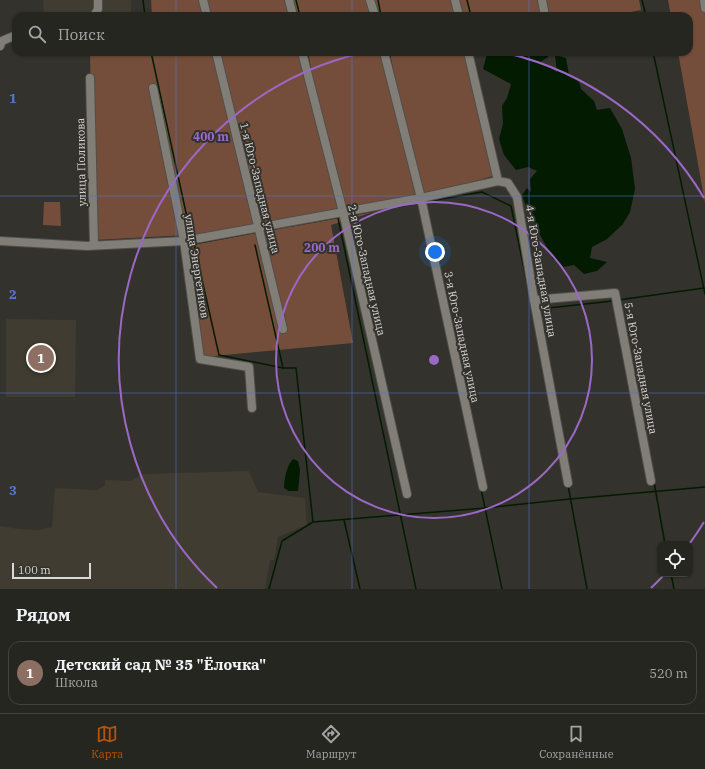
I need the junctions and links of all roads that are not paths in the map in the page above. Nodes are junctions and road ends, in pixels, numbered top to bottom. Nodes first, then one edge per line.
1 (98, 0) edge
2 (204, 0) edge
3 (289, 0) edge
4 (370, 0) edge
5 (455, 0) edge
6 (542, 0) edge
7 (704, 0) edge
8 (705, 8) edge
9 (96, 12) edge
10 (206, 12) edge
11 (292, 12) edge
12 (374, 12) edge
13 (458, 12) edge
14 (544, 12) edge
15 (12, 37) edge
16 (0, 46) edge
17 (217, 56) edge
18 (303, 56) edge
19 (385, 56) edge
20 (469, 56) edge
21 (90, 78) dead end
22 (153, 88) dead end
23 (498, 181) junction
24 (421, 198) junction
25 (343, 212) junction
26 (259, 228) junction
27 (0, 241) edge
28 (184, 242) junction
29 (94, 245) junction
30 (534, 300) junction
31 (283, 329) dead end
32 (252, 408) dead end
33 (651, 481) dead end
34 (568, 483) dead end
35 (483, 487) dead end
36 (407, 494) dead end

1 - 9 street
2 - 10 street
3 - 11 street
4 - 12 street
5 - 13 street
6 - 14 street
7 - 8 street
15 - 16 street
17 - 26 street, 1-я Юго-Западная улица
18 - 25 street, 2-я Юго-Западная улица
19 - 24 street, 3-я Юго-Западная улица
20 - 23 street
21 - 29 street, улица Поликова
22 - 28 street, улица Энергетиков
23 - 24 street
23 - 30 street, 4-я Юго-Западная улица
24 - 25 street
24 - 35 street, 3-я Юго-Западная улица
25 - 26 street
25 - 36 street, 2-я Юго-Западная улица
26 - 28 street
26 - 31 street, 1-я Юго-Западная улица
27 - 29 street
28 - 29 street
28 - 32 street, улица Энергетиков
30 - 33 street, 5-я Юго-Западная улица
30 - 34 street, 4-я Юго-Западная улица

